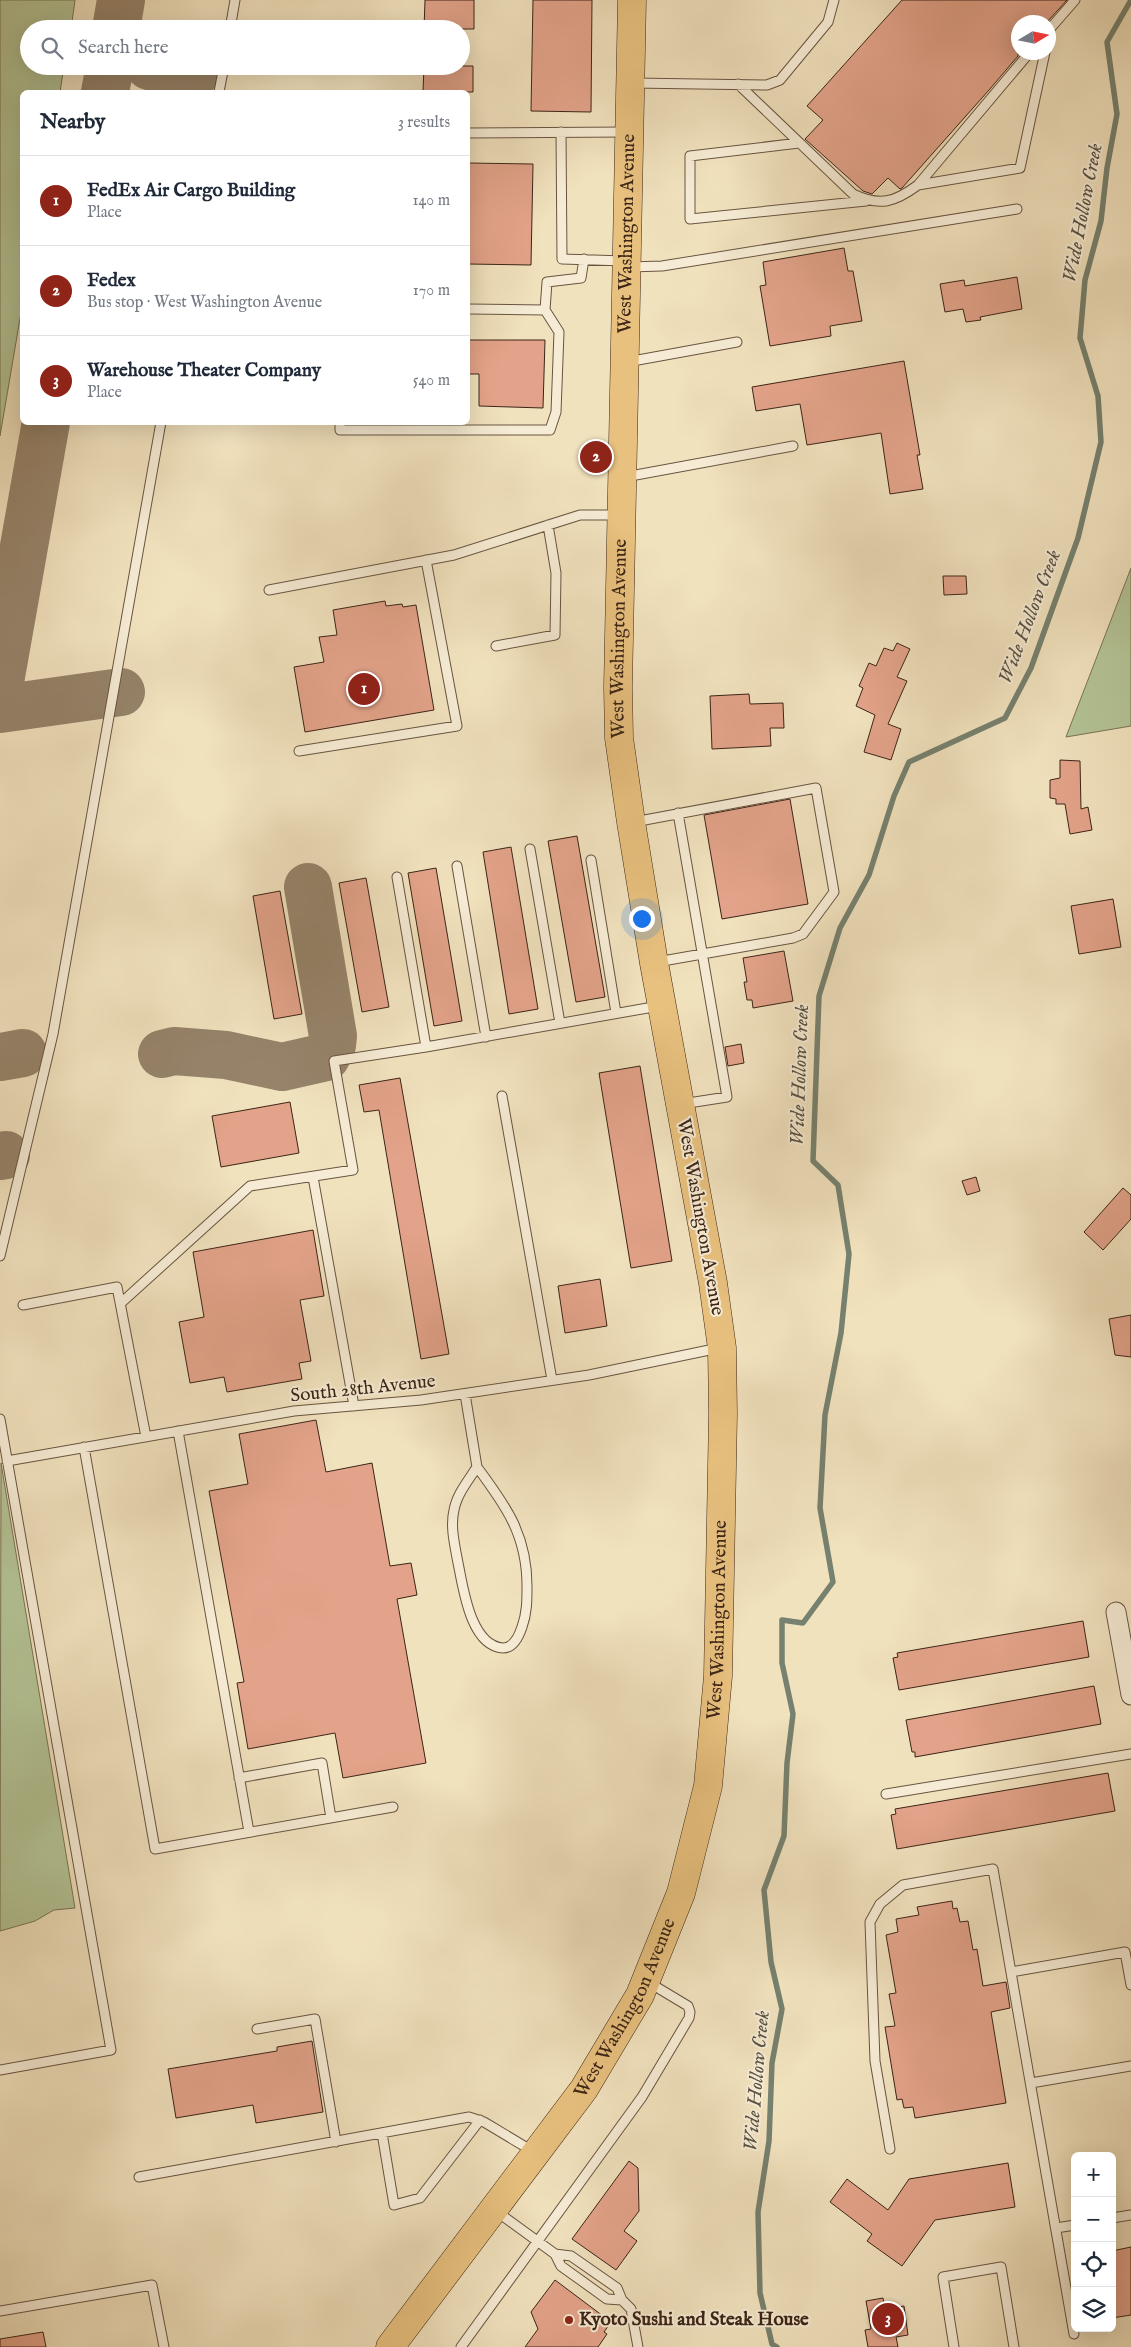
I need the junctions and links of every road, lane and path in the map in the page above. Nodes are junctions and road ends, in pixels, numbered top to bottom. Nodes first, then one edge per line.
1 (235, 0) edge
2 (632, 0) edge
3 (834, 0) edge
4 (1075, 0) edge
5 (232, 20) edge
6 (1056, 23) edge
7 (1023, 60) edge
8 (1042, 60) edge
9 (222, 75) edge
10 (630, 83) junction
11 (738, 84) junction
12 (219, 90) edge
13 (561, 132) junction
14 (629, 132) junction
15 (470, 133) edge
16 (800, 143) junction
17 (918, 185) junction
18 (867, 201) junction
19 (1017, 209) dead end
20 (584, 259) junction
21 (627, 264) junction
22 (470, 309) edge
23 (545, 310) junction
24 (737, 342) dead end
25 (625, 362) junction
26 (160, 425) edge
27 (340, 425) edge
28 (794, 446) dead end
29 (622, 477) junction
30 (622, 515) junction
31 (548, 525) junction
32 (426, 560) junction
33 (269, 590) dead end
34 (496, 646) dead end
35 (299, 751) dead end
36 (678, 813) junction
37 (631, 822) junction
38 (530, 849) dead end
39 (591, 860) dead end
40 (457, 866) dead end
41 (397, 877) dead end
42 (702, 954) junction
43 (654, 962) junction
44 (662, 1005) junction
45 (616, 1013) junction
46 (560, 1023) junction
47 (486, 1037) junction
48 (426, 1047) junction
49 (502, 1096) dead end
50 (680, 1105) junction
51 (313, 1177) junction
52 (0, 1256) edge
53 (121, 1303) junction
54 (23, 1305) dead end
55 (722, 1348) junction
56 (552, 1380) junction
57 (465, 1394) junction
58 (354, 1406) junction
59 (0, 1418) edge
60 (178, 1431) junction
61 (146, 1436) junction
62 (84, 1447) junction
63 (8, 1462) junction
64 (477, 1467) junction
65 (1116, 1612) dead end
66 (1131, 1695) edge
67 (1131, 1754) edge
68 (239, 1778) junction
69 (886, 1794) dead end
70 (393, 1807) dead end
71 (331, 1818) junction
72 (249, 1832) junction
73 (1011, 1972) junction
74 (646, 1980) junction
75 (1131, 1985) edge
76 (257, 2029) dead end
77 (1131, 2066) edge
78 (0, 2070) edge
79 (1030, 2083) junction
80 (480, 2120) junction
81 (382, 2133) junction
82 (336, 2142) junction
83 (890, 2149) dead end
84 (536, 2153) junction
85 (139, 2177) dead end
86 (494, 2210) junction
87 (1131, 2215) edge
88 (1116, 2217) edge
89 (1071, 2226) edge
90 (1056, 2228) junction
91 (538, 2242) junction
92 (555, 2254) junction
93 (622, 2300) junction
94 (0, 2311) edge
95 (1074, 2334) dead end
96 (164, 2347) edge
97 (390, 2347) edge
98 (461, 2347) edge
99 (638, 2347) edge
100 (954, 2347) edge
101 (1014, 2347) edge

1 - 5 lane
2 - 10 main road, West Washington Avenue
3 - 11 lane
4 - 6 lane
7 - 17 lane
8 - 17 lane
9 - 12 lane
10 - 11 lane
10 - 14 main road, West Washington Avenue
11 - 16 lane
13 - 14 lane
13 - 15 lane
13 - 20 lane
14 - 21 main road, West Washington Avenue
16 - 18 lane
16 - 18 lane
17 - 18 lane
19 - 21 lane
20 - 21 lane
20 - 23 lane
21 - 25 main road, West Washington Avenue
22 - 23 lane
23 - 27 lane
24 - 25 lane
25 - 29 main road, West Washington Avenue
26 - 52 lane
28 - 29 lane
29 - 30 main road, West Washington Avenue
30 - 31 lane
30 - 37 main road, West Washington Avenue
31 - 32 lane
31 - 34 lane
32 - 33 lane
32 - 35 lane
36 - 37 lane
36 - 42 lane
36 - 42 lane
37 - 43 main road, West Washington Avenue
38 - 46 lane
39 - 45 lane
40 - 47 lane
41 - 48 lane
42 - 43 lane
42 - 50 lane
43 - 44 main road, West Washington Avenue
44 - 45 lane
44 - 50 main road, West Washington Avenue
45 - 46 lane
46 - 47 lane
47 - 48 lane
48 - 51 lane
49 - 56 lane
50 - 55 main road, West Washington Avenue
51 - 53 lane
51 - 58 lane
53 - 54 lane
53 - 61 lane
55 - 56 lane, South 28th Avenue
55 - 74 main road, West Washington Avenue
56 - 57 lane, South 28th Avenue
57 - 58 lane, South 28th Avenue
57 - 64 lane
58 - 60 lane, South 28th Avenue
59 - 63 lane
60 - 61 lane, South 28th Avenue
60 - 68 lane
61 - 62 lane, South 28th Avenue
62 - 63 lane, South 28th Avenue
62 - 72 lane
63 - 78 lane
64 - 64 lane
65 - 66 street
67 - 69 lane
68 - 71 lane
68 - 72 lane
70 - 71 lane
71 - 72 lane
73 - 75 lane
73 - 79 lane
73 - 83 lane
74 - 84 main road, West Washington Avenue
74 - 91 lane
76 - 82 lane
77 - 79 lane
79 - 90 lane
80 - 81 lane
80 - 81 lane
80 - 84 lane
81 - 82 lane
82 - 85 lane
84 - 86 main road, West Washington Avenue
86 - 91 lane
86 - 97 main road, West Washington Avenue
87 - 88 lane
89 - 90 lane
90 - 95 lane
91 - 92 lane
91 - 98 lane
92 - 93 lane
92 - 93 lane
93 - 99 lane
94 - 96 lane
100 - 101 lane

